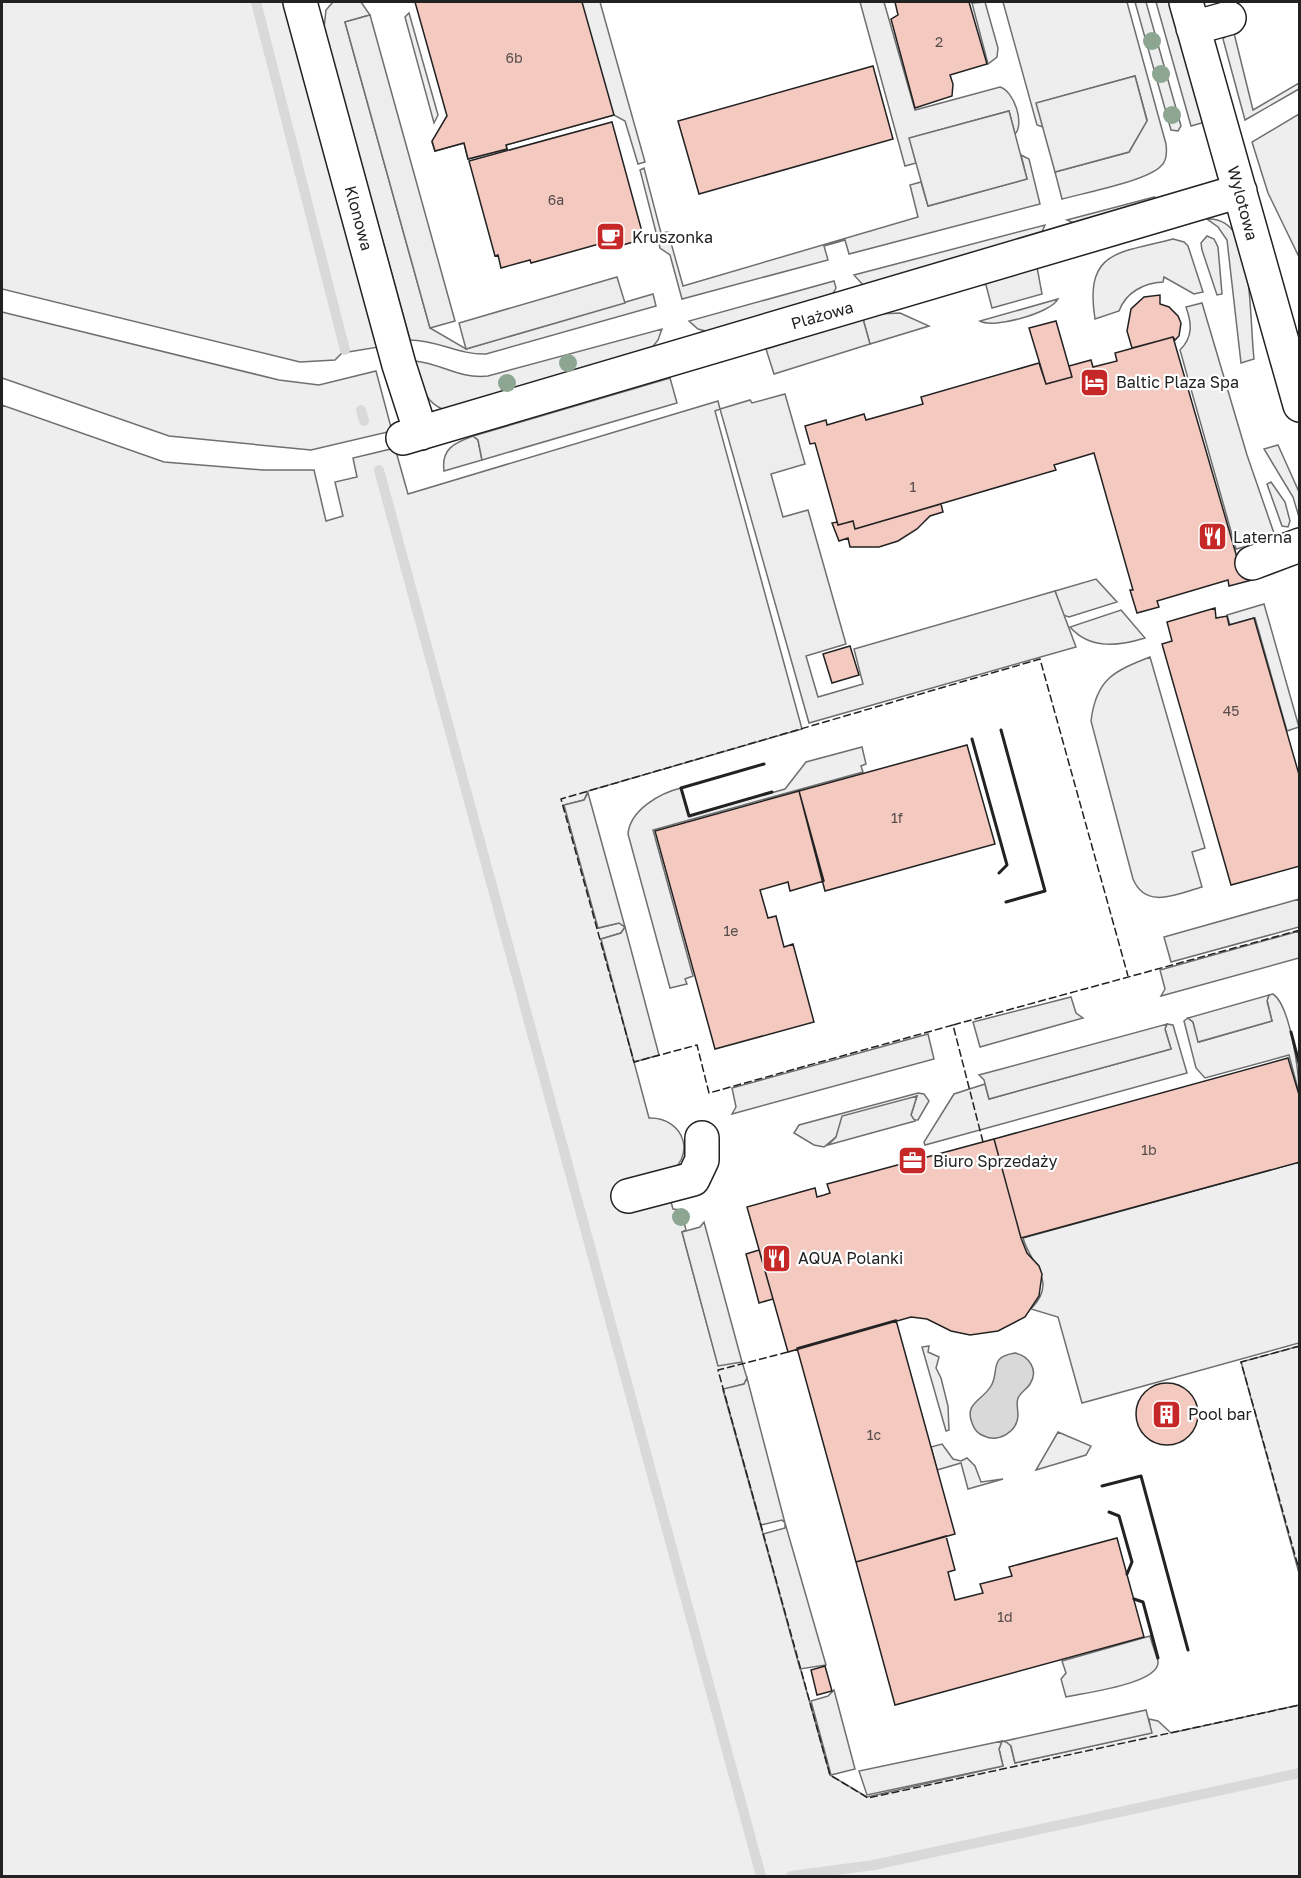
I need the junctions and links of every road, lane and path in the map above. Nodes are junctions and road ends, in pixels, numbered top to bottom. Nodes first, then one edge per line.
1 (300, 2) edge
2 (1189, 15) edge
3 (1229, 18) dead end
4 (1240, 191) junction
5 (1299, 405) edge
6 (412, 435) joint
7 (1299, 545) edge
8 (1252, 563) dead end
9 (702, 1138) dead end
10 (628, 1196) dead end

1 - 6 street, Klonowa
2 - 3 street
2 - 4 street, Wylotowa
4 - 5 street, Wylotowa
4 - 6 street, Plażowa
7 - 8 street
9 - 10 street

